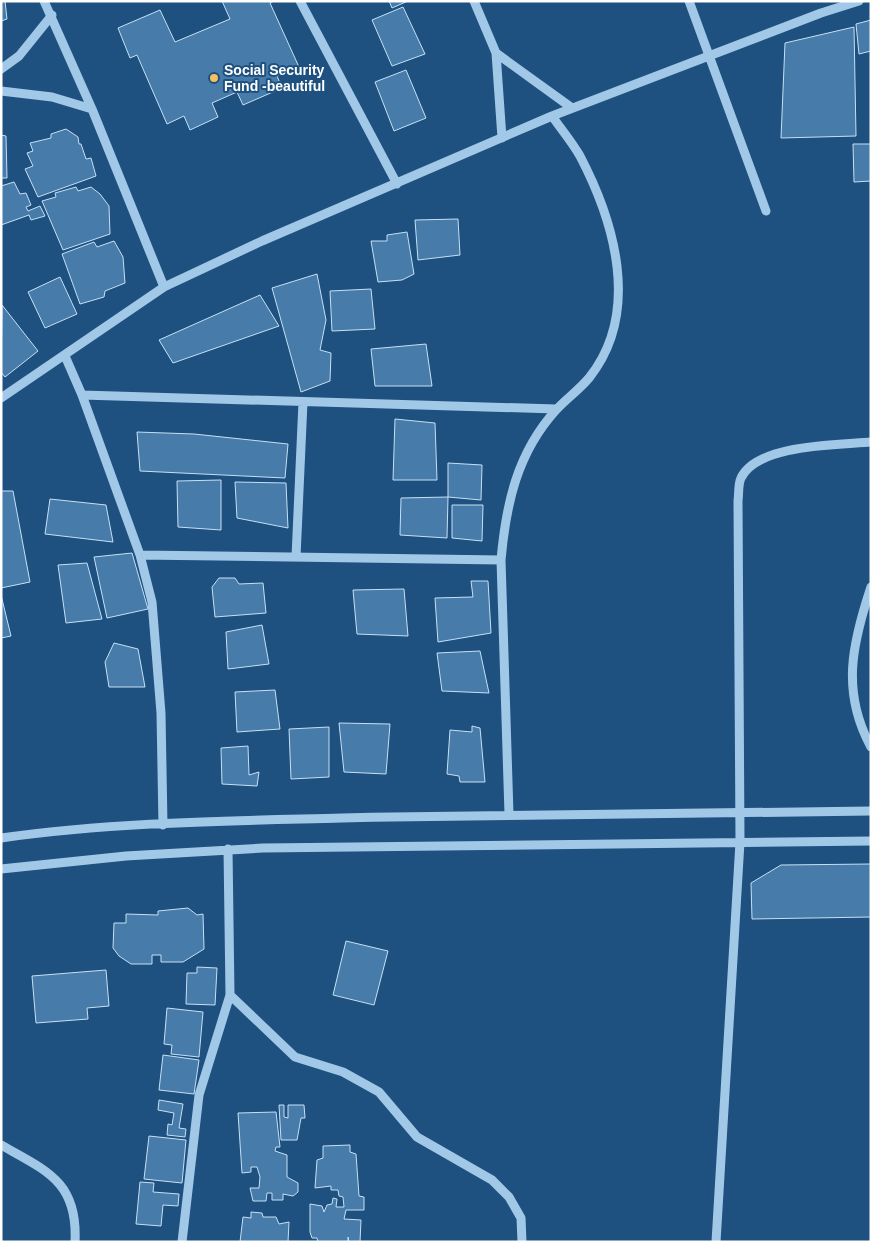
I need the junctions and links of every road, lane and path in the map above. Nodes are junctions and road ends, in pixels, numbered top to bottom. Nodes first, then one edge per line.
1 (44, 1) edge
2 (300, 1) edge
3 (474, 1) edge
4 (688, 1) edge
5 (859, 1) edge
6 (52, 15) junction
7 (496, 53) junction
8 (709, 57) junction
9 (1, 69) edge
10 (1, 91) edge
11 (572, 108) junction
12 (92, 109) junction
13 (552, 116) junction
14 (502, 138) junction
15 (397, 184) junction
16 (766, 211) dead end
17 (164, 287) junction
18 (64, 356) junction
19 (82, 395) junction
20 (1, 398) edge
21 (303, 402) junction
22 (556, 409) junction
23 (871, 442) edge
24 (140, 555) junction
25 (296, 557) junction
26 (501, 560) junction
27 (871, 587) edge
28 (871, 747) edge
29 (871, 811) edge
30 (741, 812) junction
31 (510, 814) junction
32 (163, 824) junction
33 (1, 838) edge
34 (871, 841) edge
35 (740, 842) junction
36 (228, 849) junction
37 (1, 869) edge
38 (230, 995) junction
39 (1, 1145) edge
40 (75, 1242) edge
41 (182, 1242) edge
42 (522, 1242) edge
43 (716, 1242) edge

1 - 6 street
2 - 15 street
3 - 7 street
4 - 8 street
5 - 8 street
6 - 9 street
6 - 12 street
7 - 11 street
7 - 14 street
8 - 11 street
8 - 16 street
10 - 12 street
11 - 13 street
12 - 17 street
13 - 14 street
13 - 22 street
14 - 15 street
15 - 17 street
17 - 18 street
18 - 19 street
18 - 20 street
19 - 21 street
19 - 24 street
21 - 22 street
21 - 25 street
22 - 26 street
23 - 30 street
24 - 25 street
24 - 32 street
25 - 26 street
26 - 31 street
27 - 28 street
29 - 30 street
30 - 31 street
30 - 35 street
31 - 32 street
32 - 33 street
34 - 35 street
35 - 36 street
35 - 43 street
36 - 37 street
36 - 38 street
38 - 41 street
38 - 42 street
39 - 40 street

